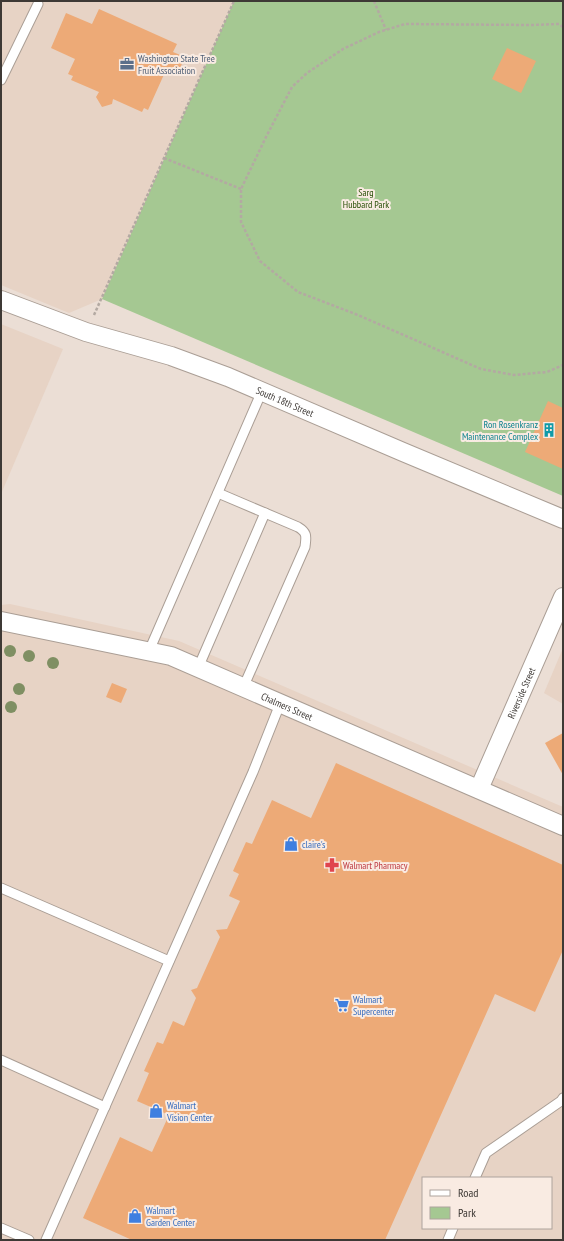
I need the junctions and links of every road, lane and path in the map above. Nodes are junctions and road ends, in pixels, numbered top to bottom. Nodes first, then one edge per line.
1 (234, 1) edge
2 (374, 1) edge
3 (38, 4) dead end
4 (563, 27) edge
5 (386, 30) junction
6 (1, 80) edge
7 (164, 158) junction
8 (241, 189) junction
9 (1, 300) edge
10 (86, 332) junction
11 (563, 365) edge
12 (262, 391) junction
13 (218, 493) junction
14 (265, 513) junction
15 (563, 519) edge
16 (563, 597) edge
17 (1, 621) edge
18 (149, 651) junction
19 (198, 668) junction
20 (243, 688) junction
21 (280, 704) junction
22 (479, 790) junction
23 (563, 826) edge
24 (1, 888) edge
25 (169, 961) junction
26 (1, 1060) edge
27 (563, 1098) edge
28 (105, 1107) junction
29 (475, 1177) edge
30 (1, 1228) edge
31 (453, 1229) edge
32 (29, 1240) edge
33 (46, 1240) edge
34 (448, 1240) edge

1 - 7 path
2 - 5 path
3 - 6 lane
4 - 5 path
5 - 8 path
7 - 8 path
7 - 10 path
8 - 11 path
9 - 10 street, South 18th Street
10 - 12 street, South 18th Street
12 - 13 lane
12 - 15 street, South 18th Street
13 - 14 lane
13 - 18 lane
14 - 19 lane
14 - 20 lane
16 - 22 street, Riverside Street
17 - 18 street, Chalmers Street
18 - 19 street, Chalmers Street
19 - 20 street, Chalmers Street
20 - 21 street, Chalmers Street
21 - 22 street, Chalmers Street
21 - 25 lane
22 - 23 street, Chalmers Street
24 - 25 lane
25 - 28 lane
26 - 28 lane
27 - 29 lane
28 - 33 lane
30 - 32 lane
31 - 34 lane

